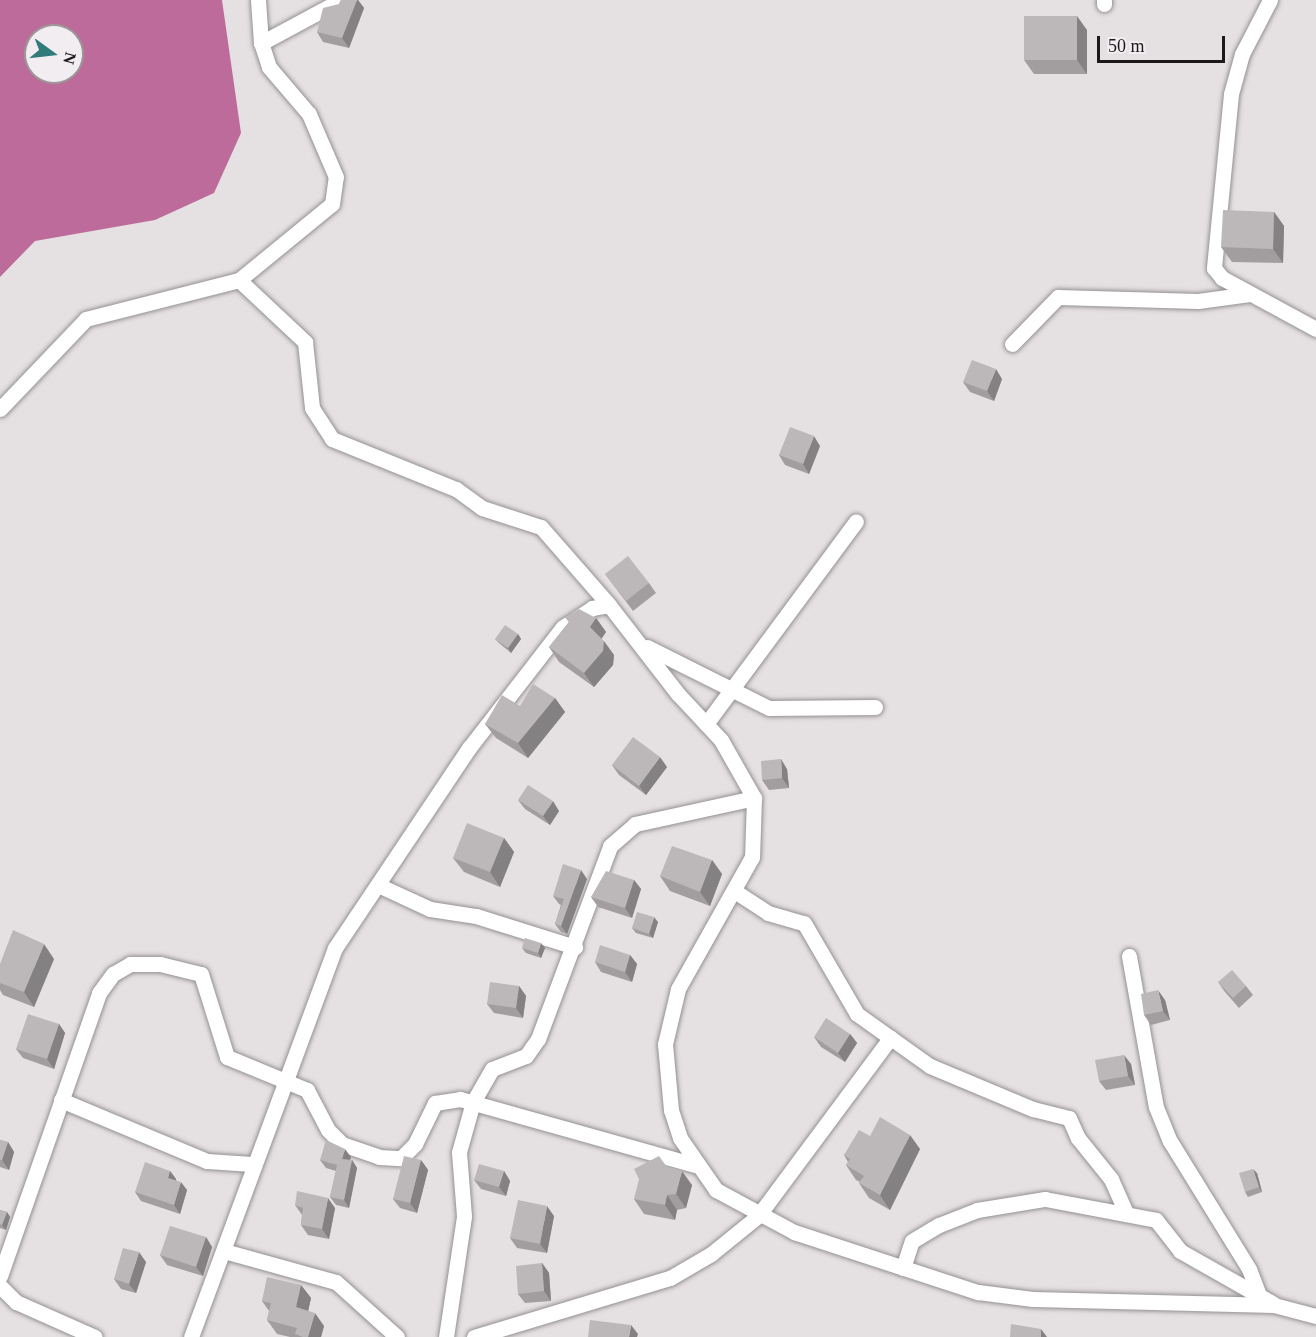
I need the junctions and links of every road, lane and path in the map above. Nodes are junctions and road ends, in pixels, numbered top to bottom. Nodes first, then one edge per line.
1 (258, 0) edge
2 (341, 0) edge
3 (1270, 0) edge
4 (261, 43) junction
5 (239, 280) junction
6 (1250, 294) junction
7 (1316, 329) edge
8 (1011, 344) dead end
9 (0, 409) edge
10 (856, 521) dead end
11 (609, 605) junction
12 (645, 646) junction
13 (729, 692) junction
14 (875, 707) dead end
15 (706, 724) junction
16 (754, 798) junction
17 (378, 885) junction
18 (736, 892) junction
19 (575, 947) junction
20 (1129, 956) dead end
21 (890, 1038) junction
22 (282, 1079) junction
23 (62, 1100) junction
24 (473, 1102) junction
25 (252, 1164) junction
26 (695, 1165) junction
27 (1125, 1211) junction
28 (758, 1216) junction
29 (224, 1251) junction
30 (903, 1268) junction
31 (0, 1276) edge
32 (0, 1286) edge
33 (1260, 1297) junction
34 (1274, 1305) junction
35 (1316, 1316) edge
36 (95, 1337) edge
37 (191, 1337) edge
38 (397, 1337) edge
39 (446, 1337) edge
40 (474, 1337) edge

1 - 4 street
2 - 4 street
3 - 6 street
4 - 5 street
5 - 9 street
5 - 11 street
6 - 7 street
6 - 8 street
10 - 13 street
11 - 12 street
11 - 17 street
12 - 13 street
12 - 15 street
13 - 14 street
13 - 15 street
15 - 16 street
16 - 18 street
16 - 19 street
17 - 19 street
17 - 22 street
18 - 21 street
18 - 26 street
19 - 24 street
20 - 33 street
21 - 27 street
21 - 28 street
22 - 23 street
22 - 24 street
22 - 25 street
23 - 25 street
23 - 31 street
24 - 26 street
24 - 39 street
25 - 29 street
26 - 28 street
27 - 30 street
27 - 33 street
28 - 30 street
28 - 40 street
29 - 37 street
29 - 38 street
30 - 34 street
32 - 36 street
33 - 34 street
34 - 35 street

